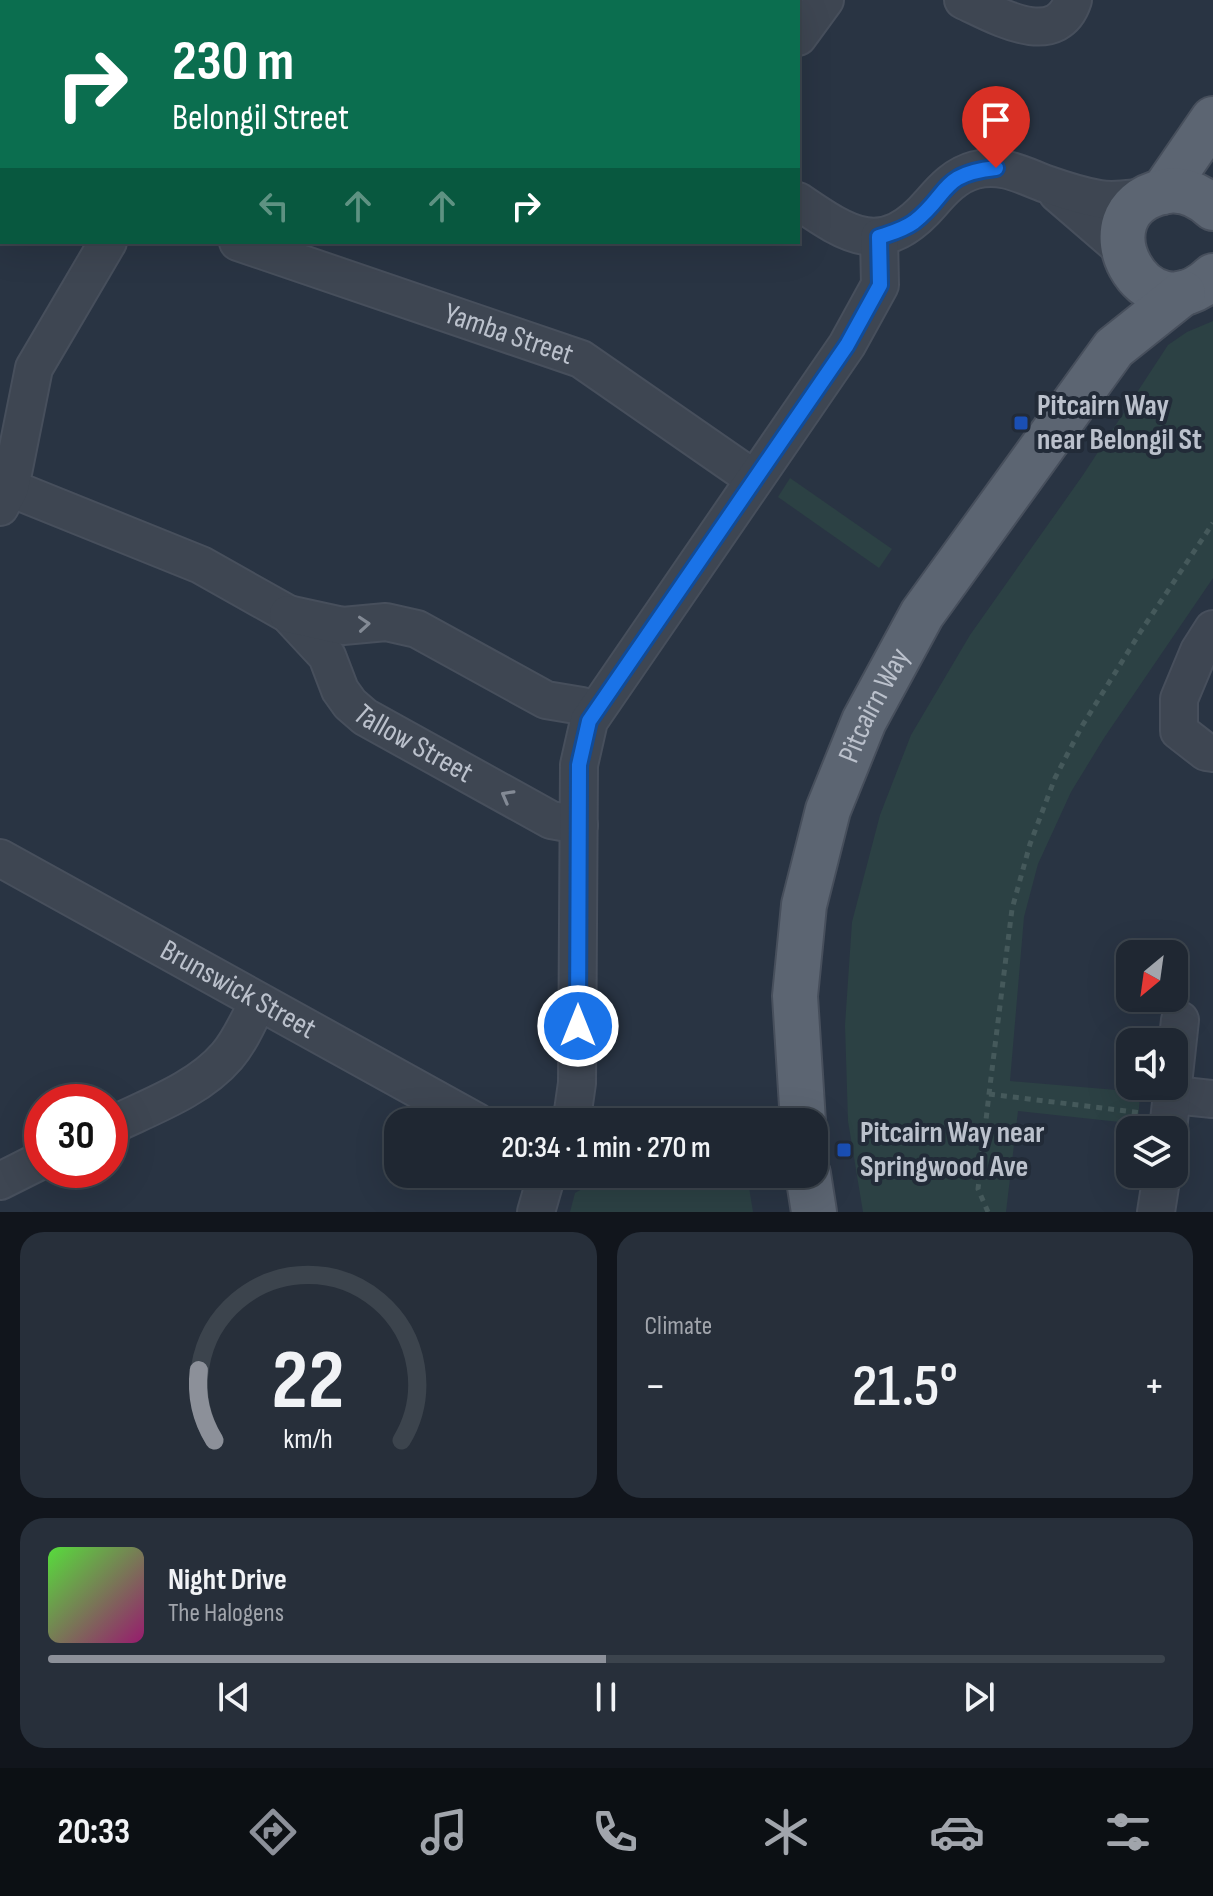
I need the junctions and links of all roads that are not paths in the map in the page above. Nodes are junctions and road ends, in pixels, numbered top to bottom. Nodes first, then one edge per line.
1 (825, 0) edge
2 (963, 0) edge
3 (1073, 0) edge
4 (800, 34) edge
5 (1213, 119) edge
6 (1046, 184) junction
7 (1156, 194) junction
8 (800, 202) edge
9 (1213, 208) edge
10 (879, 237) junction
11 (107, 244) edge
12 (244, 244) edge
13 (1124, 254) junction
14 (1202, 286) edge
15 (1114, 348) junction
16 (754, 479) junction
17 (5, 498) edge
18 (288, 614) junction
19 (1213, 629) edge
20 (595, 711) junction
21 (1213, 753) edge
22 (579, 825) junction
23 (0, 858) edge
24 (258, 1002) junction
25 (1180, 1020) dead end
26 (1213, 1099) edge
27 (451, 1108) edge
28 (573, 1108) edge
29 (802, 1108) edge
30 (1171, 1113) edge
31 (128, 1117) edge
32 (24, 1169) edge
33 (0, 1181) edge
34 (543, 1188) edge
35 (810, 1188) edge
36 (1160, 1188) edge
37 (536, 1212) edge
38 (814, 1212) edge
39 (1156, 1212) edge

1 - 4 street
2 - 3 street
5 - 7 main road
6 - 7 street
6 - 10 street
6 - 13 street
7 - 9 main road
7 - 13 main road, Pitcairn Way
8 - 10 street
10 - 16 street
11 - 17 street
12 - 16 street, Yamba Street
13 - 14 main road
13 - 15 main road, Pitcairn Way
14 - 15 main road, Pitcairn Way
15 - 29 main road, Pitcairn Way
16 - 20 street
17 - 18 street, Tallow Street
18 -> 20 street, Tallow Street
22 -> 18 street, Tallow Street
19 - 21 street
20 - 22 street
22 - 28 street
23 - 24 street, Brunswick Street
24 - 27 street, Brunswick Street
24 - 31 street
25 - 30 street
26 - 30 street
32 - 33 street
34 - 37 street
35 - 38 main road
36 - 39 street

